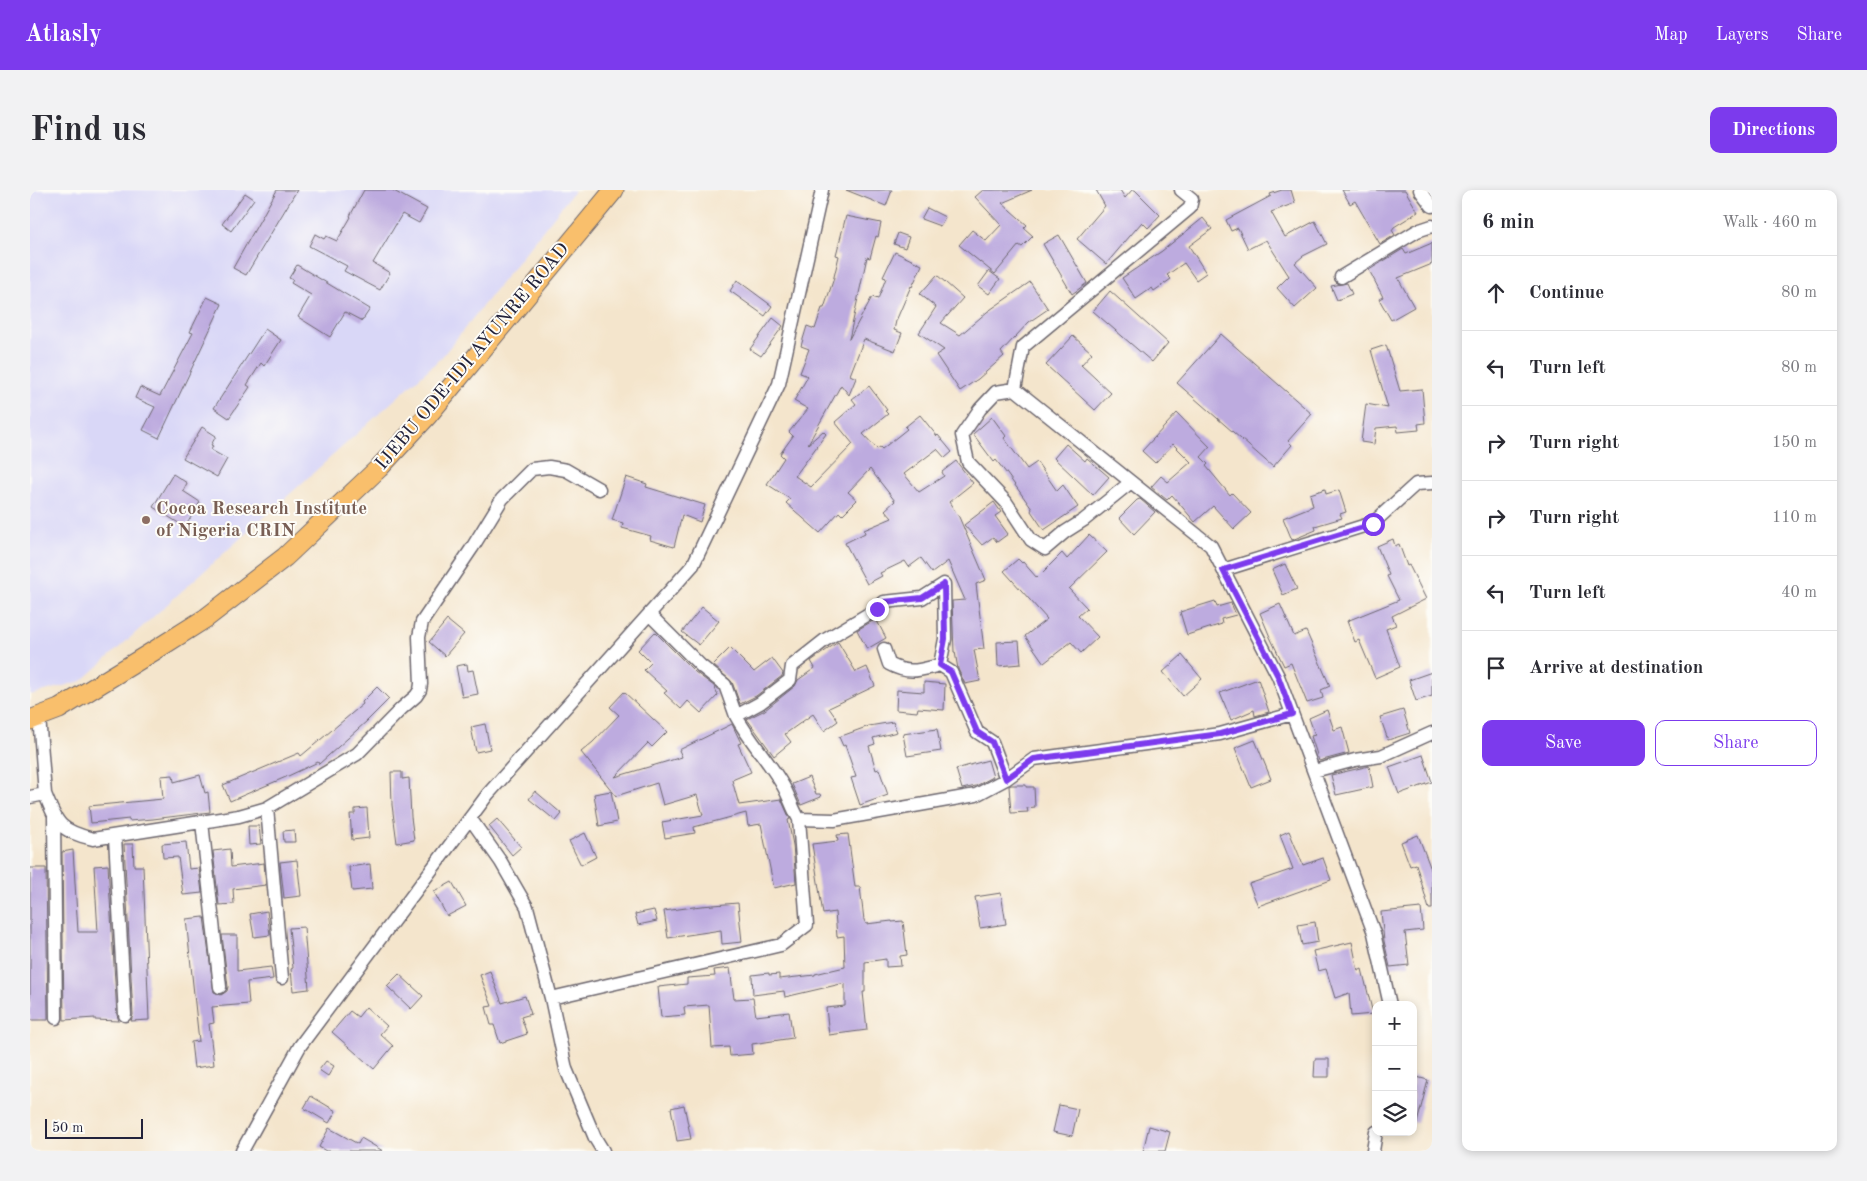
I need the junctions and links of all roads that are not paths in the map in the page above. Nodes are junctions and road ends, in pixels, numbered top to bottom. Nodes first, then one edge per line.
1 (614, 190) edge
2 (822, 190) edge
3 (1181, 190) edge
4 (1420, 190) edge
5 (1432, 206) edge
6 (1432, 226) edge
7 (1342, 277) dead end
8 (1015, 389) junction
9 (1131, 482) junction
10 (1432, 483) edge
11 (599, 489) dead end
12 (1223, 570) junction
13 (649, 614) junction
14 (884, 649) dead end
15 (940, 665) junction
16 (1292, 714) junction
17 (736, 716) junction
18 (34, 718) edge
19 (1432, 733) edge
20 (1314, 771) junction
21 (1006, 779) junction
22 (45, 794) junction
23 (30, 797) edge
24 (267, 808) junction
25 (54, 817) junction
26 (470, 818) junction
27 (799, 819) junction
28 (202, 822) junction
29 (115, 837) junction
30 (282, 978) dead end
31 (220, 987) dead end
32 (551, 998) junction
33 (1389, 1001) edge
34 (125, 1015) dead end
35 (56, 1018) dead end
36 (1375, 1136) edge
37 (242, 1151) edge
38 (603, 1151) edge
39 (1373, 1151) edge

1 - 18 main road, IJEBU ODE-IDI AYUNRE ROAD
2 - 13 street
3 - 8 street
4 - 5 street
6 - 7 street
8 - 9 street
8 - 9 street
9 - 12 street
10 - 12 street
11 - 24 street
12 - 16 street
13 - 17 street
13 - 26 street
14 - 15 street
15 - 17 street
15 - 21 street
16 - 20 street
16 - 21 street
17 - 27 street
18 - 22 street
19 - 20 street
20 - 33 street
21 - 27 street
22 - 23 street
22 - 25 street
24 - 28 street
24 - 30 street
25 - 29 street
25 - 35 street
26 - 32 street
26 - 37 street
27 - 32 street
28 - 29 street
28 - 31 street
29 - 34 street
32 - 38 street
36 - 39 street

